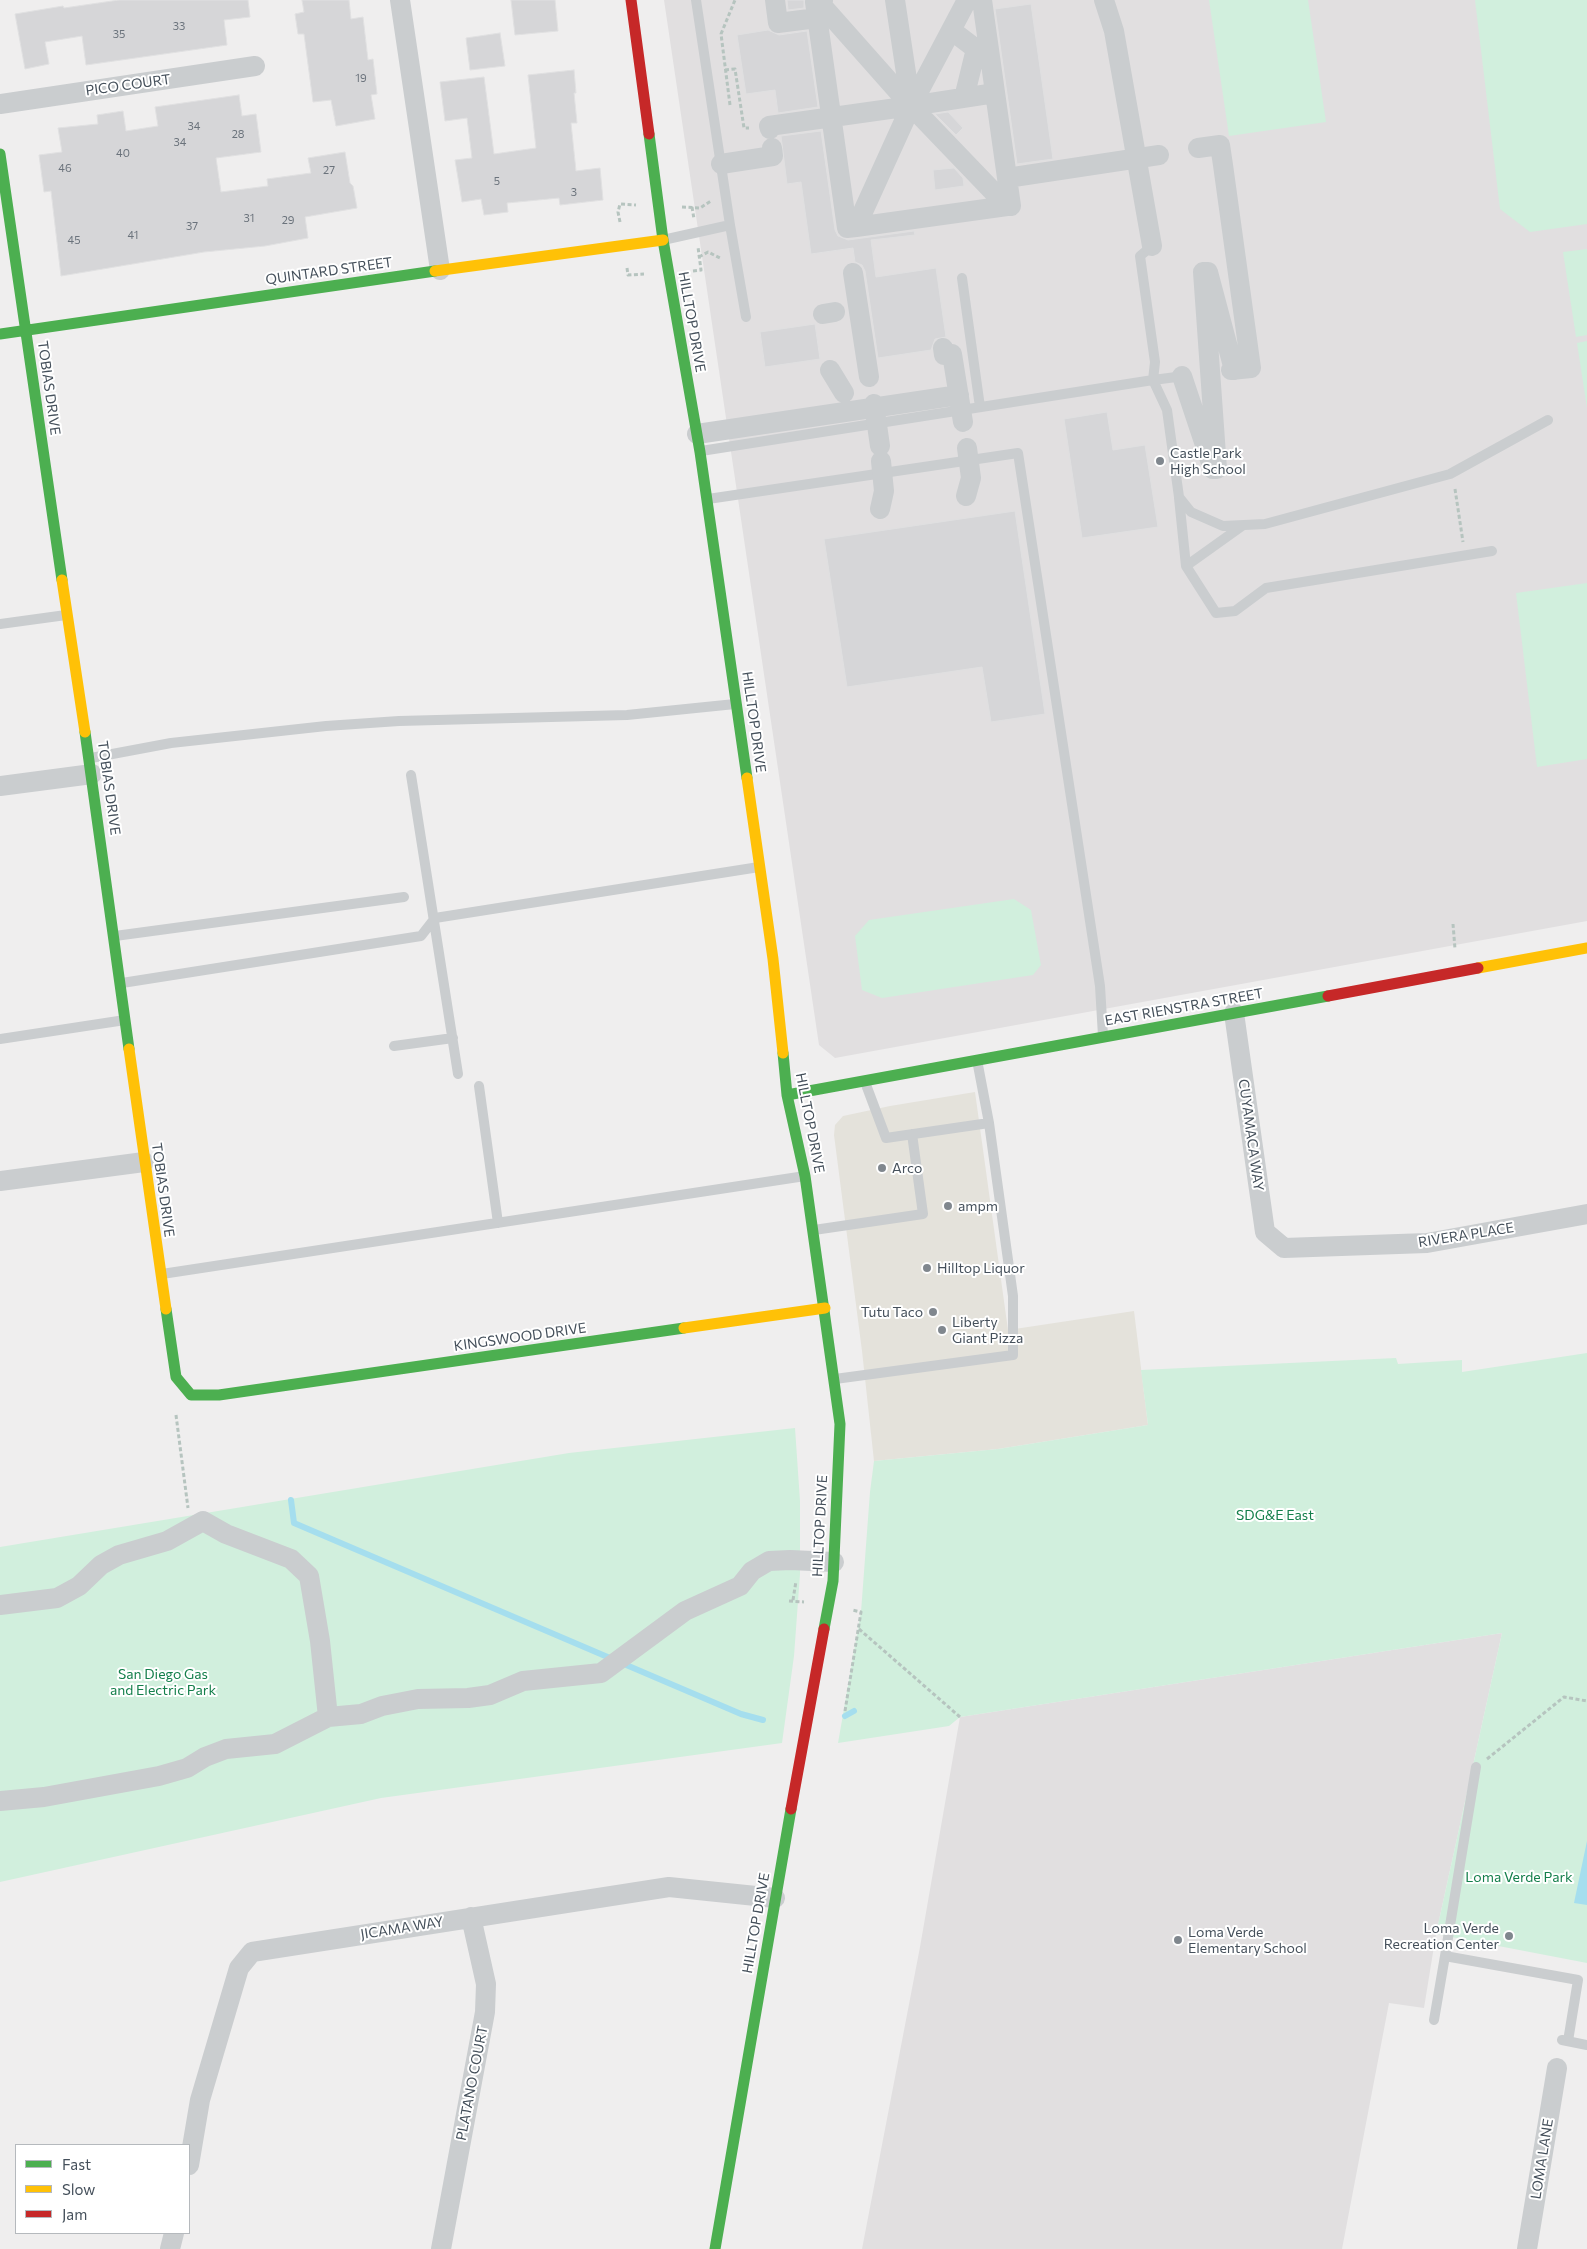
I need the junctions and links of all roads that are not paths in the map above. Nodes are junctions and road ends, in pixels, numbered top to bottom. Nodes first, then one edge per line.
1 (400, 0) edge
2 (631, 0) edge
3 (696, 0) edge
4 (775, 0) edge
5 (895, 0) edge
6 (967, 0) edge
7 (982, 0) edge
8 (1104, 0) edge
9 (820, 6) edge
10 (951, 30) junction
11 (982, 48) junction
12 (255, 66) dead end
13 (995, 93) junction
14 (964, 98) junction
15 (0, 104) edge
16 (910, 106) junction
17 (831, 117) junction
18 (1198, 148) dead end
19 (0, 154) edge
20 (1159, 155) dead end
21 (1137, 158) junction
22 (721, 164) junction
23 (1007, 178) junction
24 (1008, 206) junction
25 (730, 225) junction
26 (856, 227) junction
27 (662, 240) junction
28 (1152, 246) joint
29 (440, 270) junction
30 (853, 273) dead end
31 (962, 278) dead end
32 (746, 317) dead end
33 (26, 331) junction
34 (0, 334) edge
35 (942, 348) dead end
36 (871, 367) dead end
37 (830, 370) dead end
38 (1210, 373) joint
39 (1153, 380) junction
40 (844, 393) dead end
41 (966, 409) junction
42 (875, 411) junction
43 (1548, 420) dead end
44 (698, 443) junction
45 (968, 454) junction
46 (881, 460) junction
47 (966, 496) dead end
48 (1179, 497) junction
49 (707, 499) junction
50 (880, 508) dead end
51 (1242, 525) junction
52 (1492, 550) dead end
53 (1186, 566) junction
54 (67, 615) junction
55 (0, 624) edge
56 (736, 704) junction
57 (91, 766) junction
58 (411, 775) dead end
59 (0, 786) edge
60 (760, 867) junction
61 (404, 897) dead end
62 (435, 918) junction
63 (114, 936) junction
64 (1587, 948) edge
65 (120, 983) junction
66 (1234, 1013) junction
67 (125, 1020) junction
68 (1103, 1037) junction
69 (453, 1038) junction
70 (0, 1039) edge
71 (394, 1046) dead end
72 (976, 1060) junction
73 (458, 1074) dead end
74 (864, 1081) junction
75 (479, 1086) dead end
76 (787, 1095) junction
77 (989, 1122) junction
78 (912, 1134) junction
79 (144, 1162) junction
80 (805, 1176) junction
81 (0, 1181) edge
82 (1587, 1214) edge
83 (498, 1223) junction
84 (814, 1230) junction
85 (1284, 1248) joint
86 (161, 1275) junction
87 (826, 1308) junction
88 (834, 1379) junction
89 (219, 1396) joint
90 (834, 1562) junction
91 (0, 1605) edge
92 (328, 1717) junction
93 (1476, 1767) road end
94 (0, 1801) edge
95 (775, 1898) junction
96 (471, 1917) junction
97 (1445, 1956) junction
98 (1434, 2020) dead end
99 (1587, 2045) edge
100 (1557, 2068) dead end
101 (190, 2159) edge
102 (174, 2234) edge
103 (170, 2249) edge
104 (441, 2249) edge
105 (715, 2249) edge
106 (1527, 2249) edge

1 - 29 street
2 - 27 street, HILLTOP DRIVE
3 - 22 lane
4 - 9 street
5 - 16 street
6 - 10 street
7 - 11 street
8 - 21 street
9 - 16 street
9 - 17 street
10 - 11 street
10 - 16 street
11 - 13 street
11 - 14 street
12 - 15 street, PICO COURT
13 - 14 street
13 - 23 street
14 - 16 street
16 - 17 street
16 - 24 street
16 - 26 street
17 - 22 street
17 - 26 street
18 - 38 street
19 - 33 street, TOBIAS DRIVE
20 - 21 street
21 - 23 street
21 - 28 street
22 - 25 lane
23 - 24 street
24 - 26 street
25 - 27 lane
25 - 32 lane
27 - 29 street, QUINTARD STREET
27 - 44 street, HILLTOP DRIVE
28 - 39 lane
29 - 33 street, QUINTARD STREET
30 - 36 street
31 - 41 lane
33 - 34 street, QUINTARD STREET
33 - 54 street, TOBIAS DRIVE
35 - 41 street
37 - 40 street
38 - 39 lane
39 - 41 lane
39 - 48 lane
41 - 42 street
42 - 44 street
42 - 46 street
43 - 51 lane
44 - 49 street, HILLTOP DRIVE
45 - 46 lane
45 - 47 street
45 - 68 lane
46 - 49 lane
46 - 50 street
48 - 51 lane
48 - 53 lane
49 - 56 street, HILLTOP DRIVE
51 - 53 lane
52 - 53 lane
54 - 55 lane
54 - 57 street, TOBIAS DRIVE
56 - 57 lane
56 - 60 street, HILLTOP DRIVE
57 - 59 street
57 - 63 street, TOBIAS DRIVE
58 - 62 lane
60 - 62 lane
60 - 76 street, HILLTOP DRIVE
61 - 63 lane
62 - 65 lane
62 - 69 lane
63 - 65 street, TOBIAS DRIVE
64 - 66 street, EAST RIENSTRA STREET
65 - 67 street, TOBIAS DRIVE
66 - 68 street, EAST RIENSTRA STREET
66 - 85 street, CUYAMACA WAY
67 - 70 lane
67 - 79 street, TOBIAS DRIVE
68 - 72 street, EAST RIENSTRA STREET
69 - 71 lane
69 - 73 lane
72 - 74 street, EAST RIENSTRA STREET
72 - 77 lane
74 - 76 street, EAST RIENSTRA STREET
74 - 78 lane
75 - 83 lane
76 - 80 street, HILLTOP DRIVE
77 - 78 lane
77 - 88 lane
78 - 84 lane
79 - 81 street
79 - 86 street, TOBIAS DRIVE
80 - 83 lane
80 - 84 street, HILLTOP DRIVE
82 - 85 street, RIVERA PLACE
83 - 86 lane
84 - 87 street, HILLTOP DRIVE
86 - 89 street, TOBIAS DRIVE
87 - 88 street, HILLTOP DRIVE
87 - 89 street, KINGSWOOD DRIVE
88 - 90 street, HILLTOP DRIVE
90 - 92 street
90 - 95 street, HILLTOP DRIVE
91 - 92 street
92 - 94 street
93 - 97 lane
95 - 96 street, JICAMA WAY
95 - 105 street, HILLTOP DRIVE
96 - 101 street, JICAMA WAY
96 - 104 street, PLATANO COURT
97 - 98 lane
97 - 99 lane
100 - 106 street, LOMA LANE
102 - 103 street

